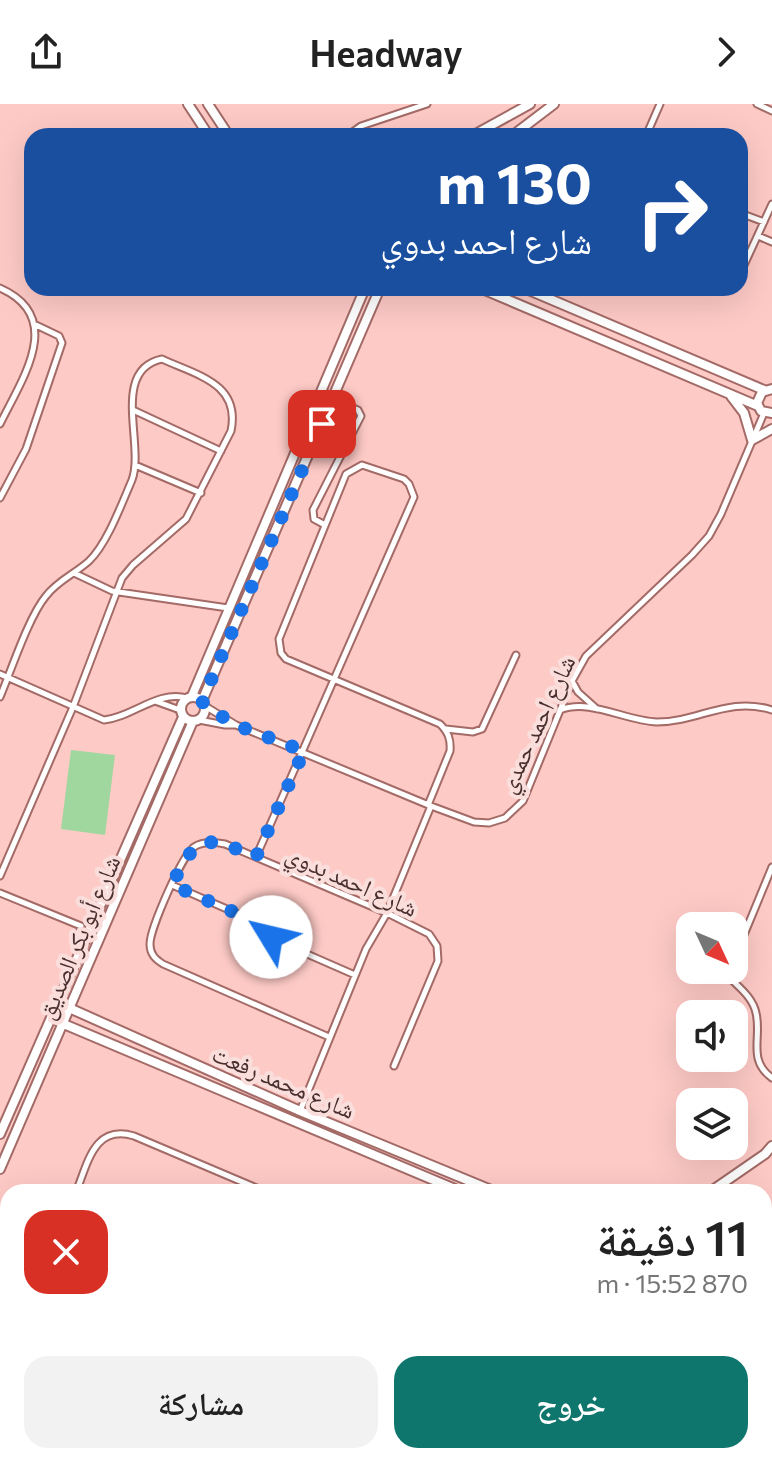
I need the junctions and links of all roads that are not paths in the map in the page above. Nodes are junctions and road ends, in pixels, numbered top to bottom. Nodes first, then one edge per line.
1 (188, 104) edge
2 (208, 104) edge
3 (427, 104) edge
4 (530, 104) edge
5 (554, 104) edge
6 (660, 104) edge
7 (757, 104) edge
8 (772, 111) edge
9 (204, 128) edge
10 (224, 128) edge
11 (358, 128) edge
12 (486, 128) edge
13 (522, 128) edge
14 (650, 128) edge
15 (772, 204) edge
16 (748, 216) edge
17 (764, 222) junction
18 (758, 236) junction
19 (772, 242) edge
20 (748, 257) edge
21 (0, 288) edge
22 (362, 296) edge
23 (377, 296) edge
24 (499, 296) edge
25 (544, 296) edge
26 (36, 325) junction
27 (769, 388) edge
28 (731, 395) junction
29 (333, 399) junction
30 (133, 410) junction
31 (765, 411) edge
32 (0, 424) edge
33 (772, 429) edge
34 (752, 440) junction
35 (221, 451) junction
36 (135, 465) junction
37 (201, 493) junction
38 (0, 498) edge
39 (325, 525) junction
40 (74, 573) junction
41 (117, 592) junction
42 (228, 608) junction
43 (516, 655) dead end
44 (0, 674) edge
45 (8, 678) junction
46 (336, 679) junction
47 (572, 681) junction
48 (0, 697) edge
49 (190, 697) junction
50 (154, 701) junction
51 (204, 703) junction
52 (73, 707) junction
53 (597, 709) junction
54 (560, 710) junction
55 (772, 710) edge
56 (182, 714) junction
57 (196, 721) junction
58 (236, 725) junction
59 (446, 729) junction
60 (304, 751) junction
61 (430, 806) junction
62 (256, 857) junction
63 (772, 867) edge
64 (0, 876) edge
65 (172, 885) junction
66 (0, 893) edge
67 (387, 913) junction
68 (748, 925) edge
69 (84, 943) junction
70 (355, 975) junction
71 (736, 984) edge
72 (58, 1003) junction
73 (70, 1009) junction
74 (51, 1019) junction
75 (63, 1024) junction
76 (329, 1037) junction
77 (394, 1066) dead end
78 (772, 1078) edge
79 (300, 1111) junction
80 (0, 1134) edge
81 (388, 1145) junction
82 (772, 1146) edge
83 (399, 1150) junction
84 (389, 1160) junction
85 (0, 1169) edge
86 (80, 1184) edge
87 (247, 1184) edge
88 (444, 1184) edge
89 (478, 1184) edge
90 (722, 1184) edge

1 - 9 street
2 - 10 street
3 - 11 street
4 - 12 street
5 - 13 street
6 - 14 street
7 - 8 street
15 - 17 street
16 - 17 street
17 - 18 street
18 - 19 street
18 - 20 street
21 - 26 street
22 - 42 street
23 - 29 street
24 - 28 street
25 - 27 street
26 - 32 street
26 - 38 street
27 - 31 street
28 - 31 street
28 - 34 street
29 - 39 street
29 - 51 street
30 - 35 street
30 - 35 street
30 - 36 street
31 - 34 street, شارع احمد حمدي
33 - 34 street
34 - 47 street, شارع احمد حمدي
35 - 37 street
36 - 37 street
36 - 40 street
37 - 41 street
39 - 46 street
39 - 46 street
40 - 41 street
40 - 45 street
41 - 42 street
41 - 52 street
42 - 49 street
43 - 59 street
44 - 45 street
45 - 48 street
45 - 52 street
46 - 59 street
46 - 60 street
47 - 53 street
47 - 54 street, شارع احمد حمدي
49 - 50 street
49 - 51 street
49 - 56 street
50 - 52 street
50 - 56 street
51 - 57 street
51 - 58 street, شارع احمد حمدي
52 - 64 street
53 - 54 street
53 - 55 street
54 - 61 street, شارع احمد حمدي
56 - 57 street
56 - 69 street, شارع أبو بكر الصديق
57 - 58 street, شارع احمد حمدي
57 - 73 street, شارع أبو بكر الصديق
58 - 60 street, شارع احمد حمدي
59 - 61 street
60 - 61 street, شارع احمد حمدي
60 - 62 street
61 - 67 street
62 - 65 street, شارع احمد بدوي
62 - 67 street, شارع احمد بدوي
63 - 68 street
65 - 70 street
65 - 76 street, شارع احمد بدوي
66 - 69 street
67 - 70 street
67 - 77 street, شارع احمد بدوي
69 - 72 street, شارع أبو بكر الصديق
70 - 76 street
71 - 78 street
72 - 73 street, شارع محمد رفعت
72 - 74 street, شارع أبو بكر الصديق
73 - 75 street, شارع أبو بكر الصديق
73 - 79 street, شارع محمد رفعت
74 - 75 street, شارع محمد رفعت
74 - 80 street, شارع أبو بكر الصديق
75 - 84 street, شارع محمد رفعت
75 - 85 street, شارع أبو بكر الصديق
76 - 79 street
79 - 81 street, شارع محمد رفعت
81 - 83 street, شارع محمد رفعت
81 - 84 street
82 - 90 street
83 - 84 street
83 - 89 street, شارع محمد رفعت
84 - 88 street, شارع محمد رفعت
86 - 87 street

